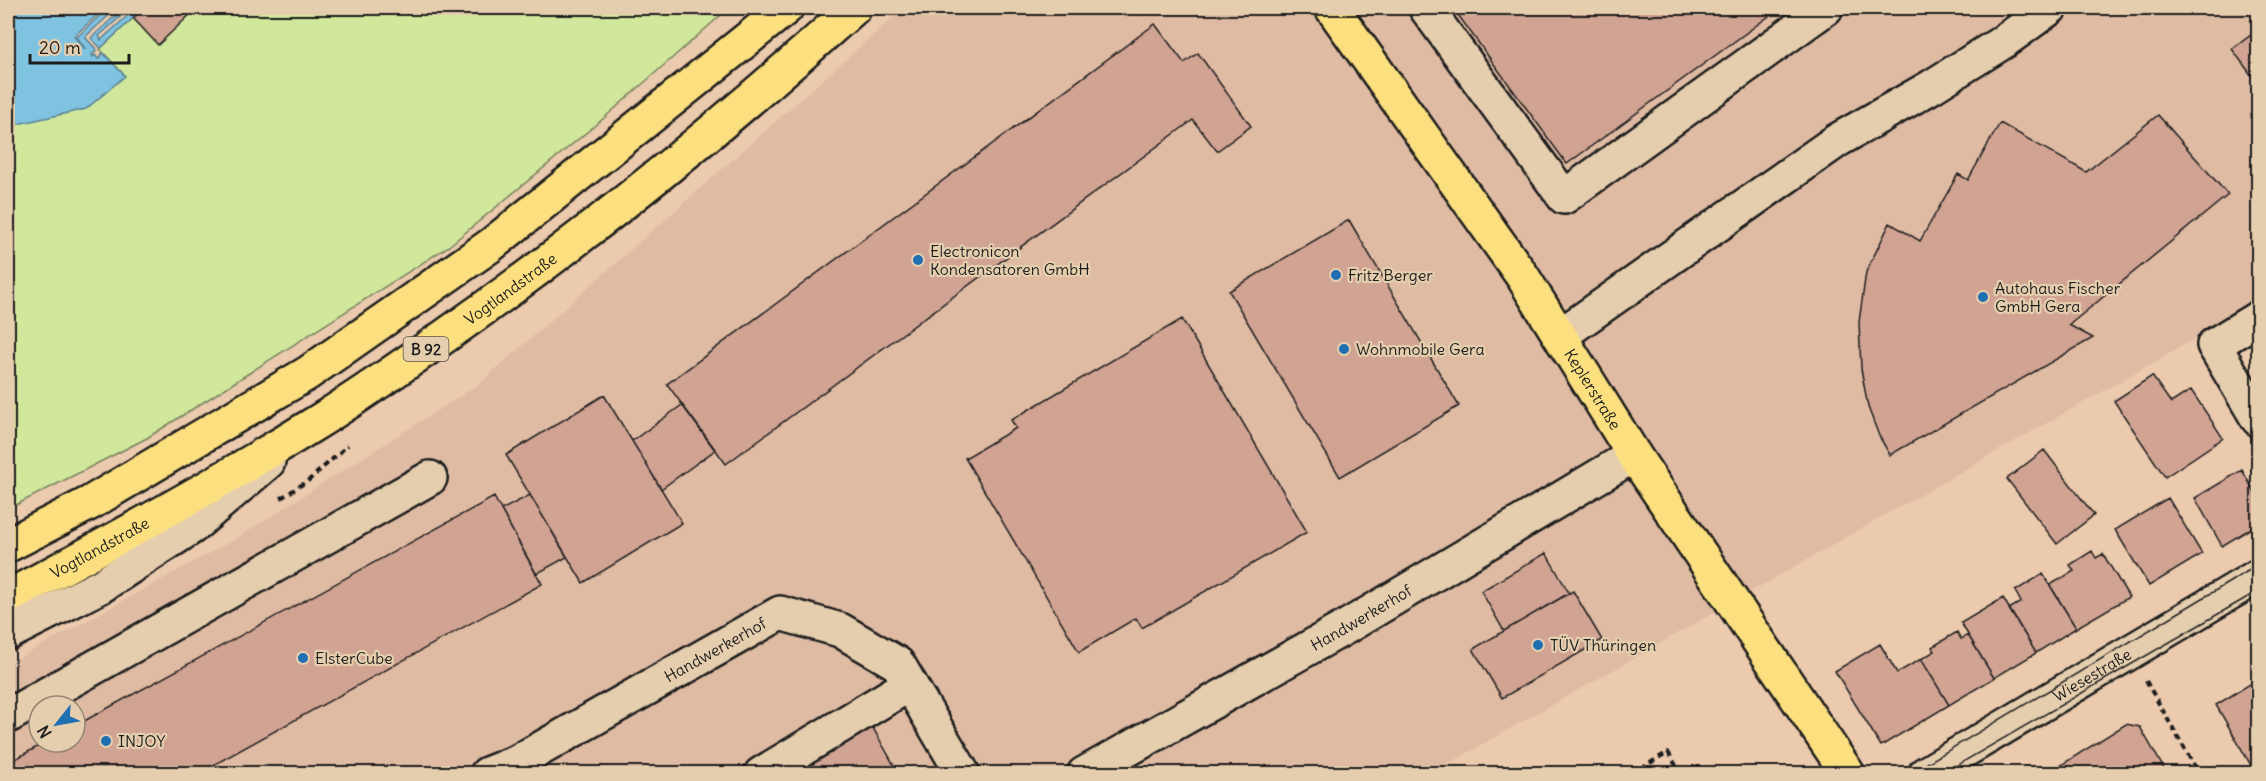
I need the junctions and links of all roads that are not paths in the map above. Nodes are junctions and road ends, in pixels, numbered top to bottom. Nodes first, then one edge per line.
1 (854, 8) edge
2 (1332, 8) edge
3 (1426, 8) edge
4 (1826, 8) edge
5 (2050, 8) edge
6 (781, 9) edge
7 (2259, 318) edge
8 (1561, 335) junction
9 (2259, 419) edge
10 (312, 426) junction
11 (1634, 455) junction
12 (430, 478) dead end
13 (8, 545) edge
14 (2259, 576) edge
15 (8, 597) edge
16 (8, 633) edge
17 (910, 684) junction
18 (8, 716) edge
19 (487, 774) edge
20 (761, 774) edge
21 (963, 774) edge
22 (1084, 774) edge
23 (1848, 774) edge
24 (1924, 774) edge

1 - 10 main road, Vogtlandstraße / B 92
2 - 8 main road, Keplerstraße
3 - 4 street
5 - 8 street
6 - 13 main road
7 - 9 street
8 - 11 main road, Keplerstraße
10 - 15 main road, Vogtlandstraße / B 92
10 - 16 street
11 - 22 street, Handwerkerhof
11 - 23 main road, Keplerstraße
12 - 18 street
14 - 24 street, Wiesestraße
17 - 19 street, Handwerkerhof
17 - 20 street
17 - 21 street, Handwerkerhof

